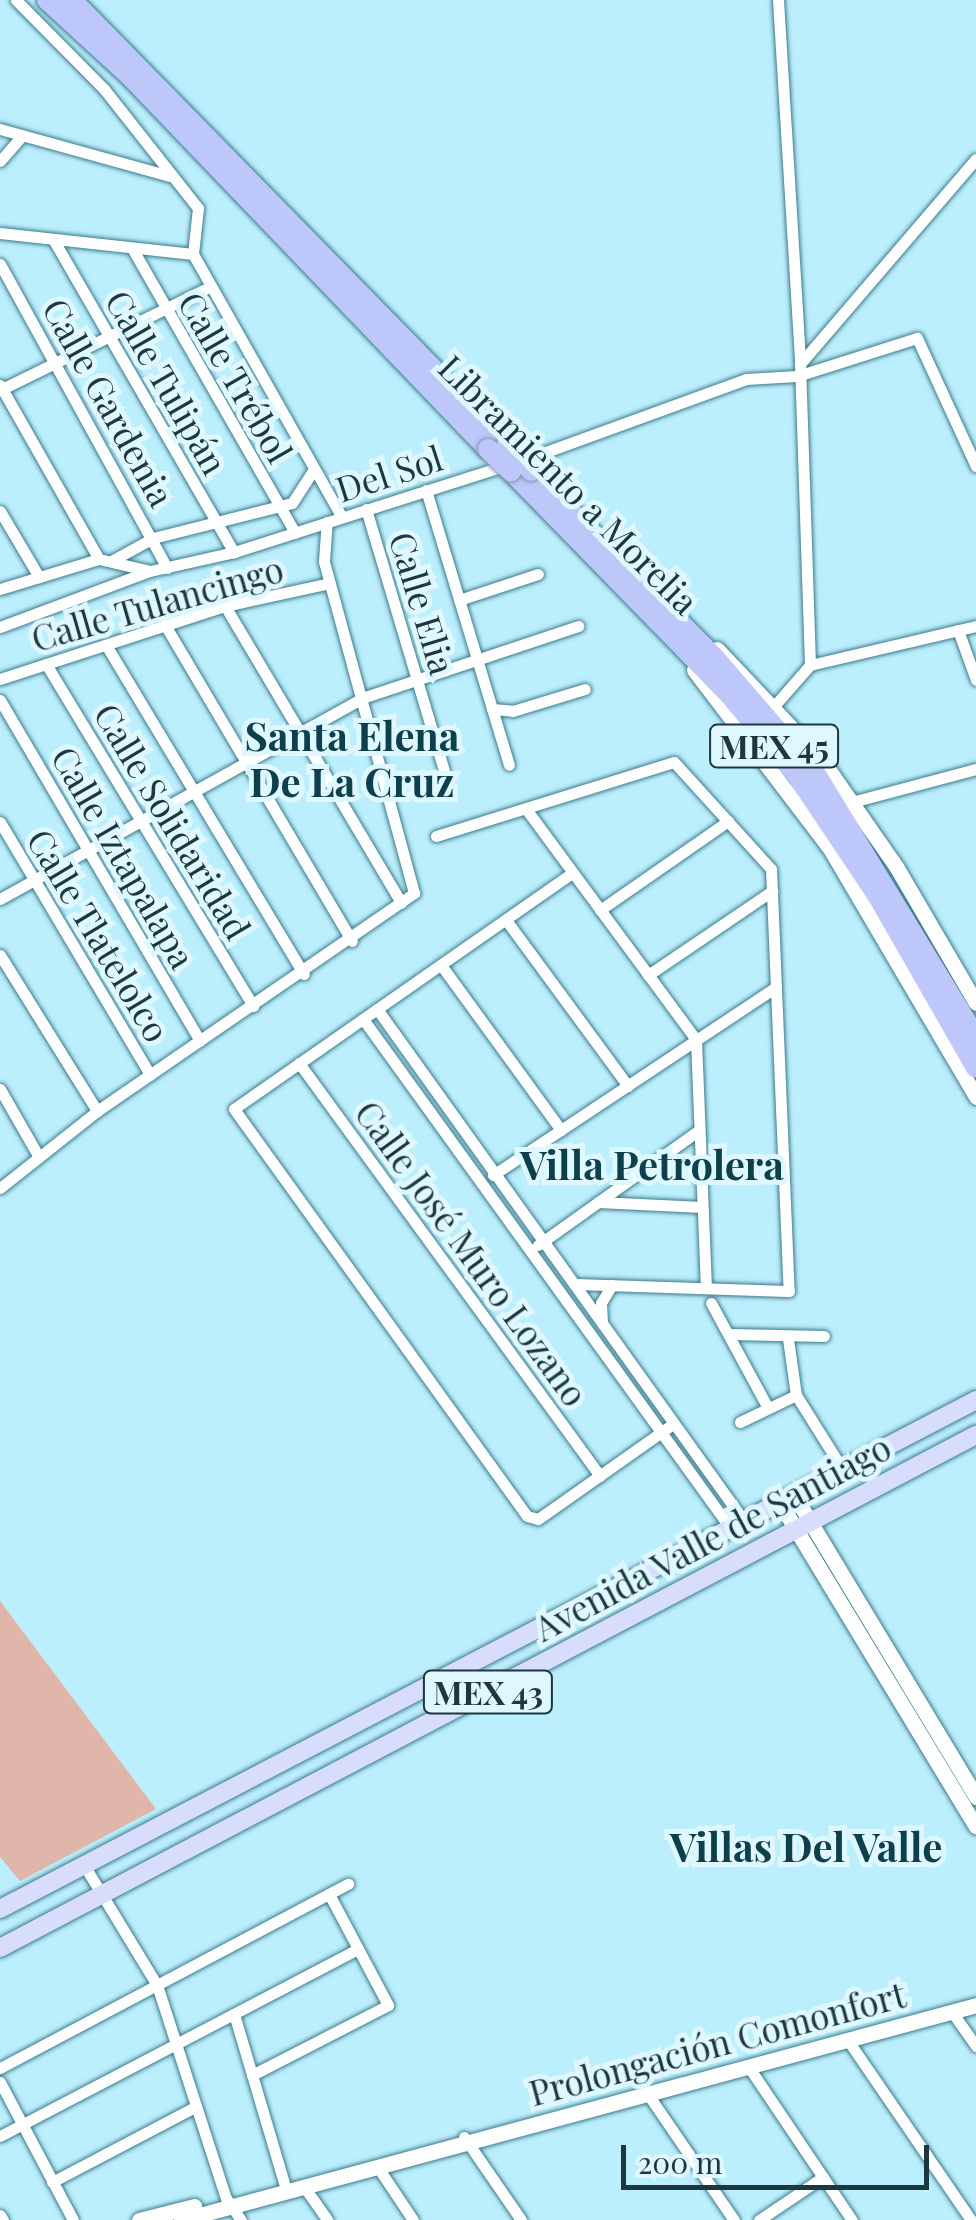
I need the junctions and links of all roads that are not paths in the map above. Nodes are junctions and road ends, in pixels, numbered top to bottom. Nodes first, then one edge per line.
1 (16, 0) edge
2 (47, 0) edge
3 (72, 0) edge
4 (778, 0) edge
5 (0, 130) edge
6 (22, 136) junction
7 (976, 159) edge
8 (0, 161) edge
9 (170, 176) junction
10 (0, 233) edge
11 (54, 239) junction
12 (132, 248) junction
13 (193, 254) junction
14 (0, 264) edge
15 (209, 286) junction
16 (162, 304) junction
17 (107, 332) junction
18 (56, 359) junction
19 (798, 370) junction
20 (1, 388) edge
21 (498, 446) junction
22 (976, 466) edge
23 (521, 471) junction
24 (313, 472) junction
25 (426, 490) junction
26 (279, 507) junction
27 (366, 509) junction
28 (0, 511) edge
29 (342, 517) junction
30 (216, 522) junction
31 (326, 522) junction
32 (294, 533) junction
33 (152, 538) junction
34 (234, 552) junction
35 (98, 559) junction
36 (112, 560) junction
37 (167, 568) junction
38 (150, 572) junction
39 (608, 573) junction
40 (538, 574) dead end
41 (39, 577) junction
42 (330, 583) junction
43 (646, 588) junction
44 (0, 589) edge
45 (459, 600) junction
46 (225, 606) junction
47 (166, 625) junction
48 (578, 626) dead end
49 (976, 626) edge
50 (0, 627) edge
51 (958, 630) junction
52 (106, 645) junction
53 (477, 658) junction
54 (46, 664) junction
55 (810, 666) junction
56 (416, 677) junction
57 (0, 679) edge
58 (976, 680) edge
59 (585, 689) dead end
60 (362, 698) junction
61 (0, 700) edge
62 (775, 705) junction
63 (492, 709) junction
64 (301, 734) junction
65 (249, 763) junction
66 (509, 766) dead end
67 (976, 768) edge
68 (444, 771) dead end
69 (194, 793) junction
70 (852, 802) junction
71 (526, 809) junction
72 (728, 820) junction
73 (0, 822) edge
74 (142, 822) junction
75 (436, 836) dead end
76 (90, 850) junction
77 (572, 873) junction
78 (34, 881) junction
79 (772, 891) junction
80 (0, 899) edge
81 (401, 903) junction
82 (600, 910) junction
83 (506, 920) junction
84 (352, 941) junction
85 (0, 955) edge
86 (441, 965) junction
87 (304, 974) junction
88 (648, 975) junction
89 (776, 987) junction
90 (976, 1003) edge
91 (253, 1006) junction
92 (377, 1009) junction
93 (364, 1018) junction
94 (976, 1037) edge
95 (696, 1040) junction
96 (200, 1041) junction
97 (299, 1063) junction
98 (976, 1068) edge
99 (150, 1075) junction
100 (628, 1086) junction
101 (0, 1090) edge
102 (976, 1097) edge
103 (97, 1111) junction
104 (561, 1130) junction
105 (699, 1130) junction
106 (39, 1157) junction
107 (495, 1174) junction
108 (482, 1183) junction
109 (0, 1188) edge
110 (598, 1202) junction
111 (702, 1207) junction
112 (543, 1241) junction
113 (530, 1250) junction
114 (574, 1284) junction
115 (612, 1285) junction
116 (706, 1288) junction
117 (711, 1302) dead end
118 (603, 1324) junction
119 (730, 1334) junction
120 (824, 1336) dead end
121 (788, 1339) junction
122 (796, 1395) junction
123 (976, 1400) edge
124 (768, 1408) junction
125 (740, 1422) dead end
126 (674, 1423) junction
127 (662, 1432) junction
128 (976, 1435) edge
129 (843, 1470) junction
130 (600, 1476) junction
131 (787, 1499) junction
132 (738, 1525) junction
133 (803, 1526) junction
134 (976, 1797) edge
135 (976, 1826) edge
136 (84, 1865) junction
137 (348, 1884) dead end
138 (102, 1894) junction
139 (329, 1894) junction
140 (0, 1909) edge
141 (0, 1948) edge
142 (358, 1948) junction
143 (157, 1985) junction
144 (976, 2005) edge
145 (952, 2012) junction
146 (234, 2014) junction
147 (847, 2039) junction
148 (176, 2044) junction
149 (976, 2046) edge
150 (748, 2066) junction
151 (0, 2068) edge
152 (252, 2075) junction
153 (0, 2082) edge
154 (647, 2092) junction
155 (195, 2107) junction
156 (22, 2125) junction
157 (0, 2136) edge
158 (469, 2140) junction
159 (379, 2169) junction
160 (823, 2177) junction
161 (52, 2182) junction
162 (284, 2183) junction
163 (305, 2188) junction
164 (233, 2208) edge
165 (73, 2220) edge
166 (140, 2220) edge
167 (181, 2220) edge
168 (327, 2220) edge
169 (413, 2220) edge
170 (520, 2220) edge
171 (734, 2220) edge
172 (759, 2220) edge
173 (852, 2220) edge
174 (971, 2220) edge

1 - 9 street
2 - 21 highway, Libramiento a Morelia / MEX 45
3 - 21 highway, Libramiento a Morelia / MEX 45
4 - 19 street
5 - 6 street
6 - 8 street
6 - 9 street
7 - 19 street
9 - 13 street
10 - 11 street
11 - 12 street
11 - 17 street, Calle Tulipán
12 - 13 street
12 - 16 street, Calle Trébol
13 - 15 street
14 - 18 street, Calle Gardenia
15 - 16 street
15 - 24 street
16 - 17 street
16 - 26 street, Calle Trébol
17 - 18 street
17 - 30 street, Calle Tulipán
18 - 20 street
18 - 33 street, Calle Gardenia
19 - 22 street, Del Sol
19 - 25 street, Del Sol
19 - 55 street
20 - 35 street
21 - 23 highway, Libramiento a Morelia / MEX 45, bridge
23 - 39 highway, Libramiento a Morelia / MEX 45
23 - 43 highway, Libramiento a Morelia / MEX 45
24 - 26 street
24 - 29 street
25 - 27 street, Del Sol
25 - 45 street
26 - 30 street
26 - 32 street, Calle Trébol
27 - 29 street, Del Sol
27 - 56 street, Calle Elia
28 - 41 street
29 - 31 street, Del Sol
30 - 33 street
30 - 34 street, Calle Tulipán
31 - 32 street, Del Sol
31 - 42 street
32 - 34 street, Del Sol
33 - 36 street
33 - 37 street, Calle Gardenia
34 - 37 street, Del Sol
35 - 36 street
35 - 41 street
36 - 38 street
37 - 38 street, Del Sol
38 - 50 street, Del Sol
39 - 98 highway, Libramiento a Morelia / MEX 45
39 - 102 street
40 - 45 street
41 - 44 street
42 - 46 street, Calle Tulancingo
42 - 60 street
43 - 62 street
43 - 94 highway, Libramiento a Morelia / MEX 45
45 - 53 street
46 - 47 street, Calle Tulancingo
46 - 64 street
47 - 52 street, Calle Tulancingo
47 - 65 street
48 - 53 street
49 - 51 street
51 - 55 street
51 - 58 street
52 - 54 street, Calle Tulancingo
52 - 69 street
53 - 56 street
53 - 63 street
54 - 57 street, Calle Tulancingo
54 - 74 street, Calle Solidaridad
55 - 62 street
56 - 60 street
56 - 68 street, Calle Elia
59 - 63 street
60 - 64 street
60 - 81 street
61 - 76 street, Calle Iztapalapa
62 - 70 street
63 - 66 street
64 - 65 street
64 - 81 street
65 - 69 street
65 - 84 street
67 - 70 street
69 - 74 street
69 - 87 street
70 - 90 street
71 - 72 street
71 - 75 street
71 - 77 street
72 - 79 street
72 - 82 street
73 - 78 street, Calle Tlatelolco
74 - 76 street
74 - 91 street, Calle Solidaridad
76 - 78 street
76 - 96 street, Calle Iztapalapa
77 - 82 street
77 - 83 street
78 - 80 street
78 - 99 street, Calle Tlatelolco
79 - 88 street
79 - 89 street
81 - 84 street
82 - 88 street
83 - 86 street
83 - 100 street
84 - 87 street
85 - 103 street
86 - 92 street
86 - 104 street
87 - 91 street
88 - 95 street
89 - 95 street
89 - 116 street
91 - 96 street
92 - 93 street
92 - 107 street
93 - 97 street
93 - 108 street
95 - 100 street
95 - 105 street
96 - 99 street
97 - 130 street, Calle José Muro Lozano
97 - 130 street
99 - 103 street
100 - 104 street
101 - 106 street
103 - 106 street
104 - 107 street
105 - 110 street
105 - 111 street
106 - 109 street
107 - 108 street
107 - 112 street
108 - 113 street
110 - 111 street
110 - 112 street
111 - 116 street
112 - 113 street
112 - 114 street
113 - 127 street
114 - 115 street
114 - 118 street
115 - 116 street
115 - 118 street
117 - 119 street
118 - 126 street
119 - 121 street
119 - 124 street
120 - 121 street
121 - 122 street
122 - 124 street
122 - 129 street
123 - 129 main road, Avenida Valle de Santiago / MEX 43
124 - 125 street
126 - 127 street
126 - 132 street
127 - 130 street
127 - 132 street
128 - 133 main road, Avenida Valle de Santiago / MEX 43
129 - 131 main road, Avenida Valle de Santiago / MEX 43
131 - 132 main road, Avenida Valle de Santiago / MEX 43
131 - 133 street
132 - 136 main road, Avenida Valle de Santiago / MEX 43
133 - 134 street
133 - 135 street
133 - 138 main road, Avenida Valle de Santiago / MEX 43
136 - 138 street
136 - 140 main road, Avenida Valle de Santiago / MEX 43
137 - 139 street
138 - 141 main road, Avenida Valle de Santiago / MEX 43
138 - 143 street
139 - 142 street
139 - 143 street
142 - 146 street
142 - 152 street
143 - 148 street
143 - 151 street
144 - 145 street, Prolongación Comonfort
145 - 147 street, Prolongación Comonfort
145 - 149 street
146 - 148 street
146 - 152 street
147 - 150 street, Prolongación Comonfort
147 - 174 street
148 - 155 street
148 - 156 street
150 - 154 street, Prolongación Comonfort
150 - 160 street
152 - 162 street
153 - 156 street
154 - 158 street, Prolongación Comonfort
154 - 171 street
155 - 161 street
155 - 164 street
156 - 157 street
156 - 161 street
158 - 159 street, Prolongación Comonfort
158 - 162 street, Prolongación Comonfort
158 - 170 street
159 - 163 street, Prolongación Comonfort
159 - 169 street
160 - 172 street
160 - 173 street
161 - 165 street
162 - 164 street, Prolongación Comonfort
163 - 164 street, Prolongación Comonfort
163 - 168 street
164 - 166 street, Prolongación Comonfort
164 - 167 street, Prolongación Comonfort

